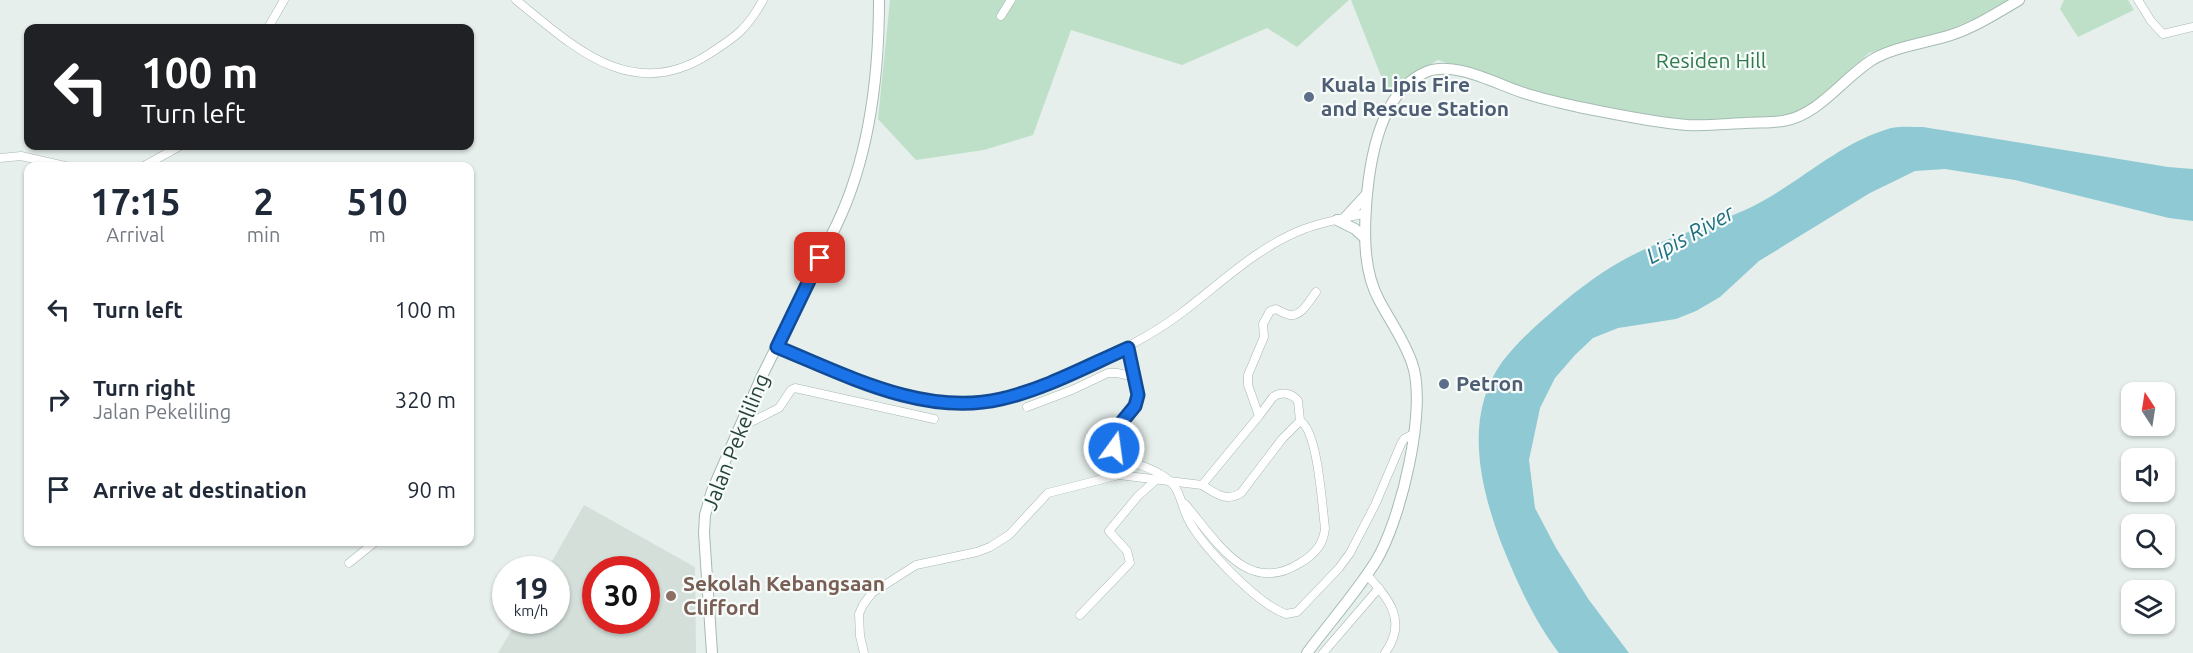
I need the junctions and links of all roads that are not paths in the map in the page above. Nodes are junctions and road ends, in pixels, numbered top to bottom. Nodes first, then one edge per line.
1 (284, 0) edge
2 (516, 0) edge
3 (763, 0) edge
4 (879, 0) edge
5 (1011, 0) edge
6 (2019, 0) edge
7 (2138, 0) edge
8 (1000, 16) dead end
9 (270, 24) edge
10 (2193, 27) edge
11 (173, 150) edge
12 (0, 158) edge
13 (47, 162) edge
14 (151, 162) edge
15 (1367, 194) junction
16 (1366, 213) junction
17 (1341, 219) junction
18 (1365, 238) junction
19 (1316, 292) dead end
20 (777, 347) junction
21 (1128, 348) junction
22 (1136, 377) junction
23 (1027, 407) dead end
24 (1259, 416) junction
25 (934, 419) dead end
26 (1300, 421) junction
27 (738, 429) junction
28 (1413, 434) junction
29 (1156, 480) junction
30 (1174, 482) junction
31 (1202, 485) junction
32 (1182, 501) junction
33 (370, 546) edge
34 (349, 563) dead end
35 (1367, 575) junction
36 (1378, 588) junction
37 (1080, 615) dead end
38 (712, 653) edge
39 (864, 653) edge
40 (1307, 653) edge
41 (1323, 653) edge
42 (1385, 653) edge

1 - 9 street
2 - 3 street
4 - 20 main road, Jalan Pekeliling
5 - 8 street
6 - 15 main road
7 - 10 street
11 - 14 street
12 - 13 street
15 - 16 main road
15 - 17 main road
16 - 17 street
16 - 18 main road
17 - 18 main road
17 - 21 street
18 - 28 main road
19 - 24 street
20 - 21 street
20 - 27 main road, Jalan Pekeliling
21 - 22 street
22 - 23 street
22 - 30 street
24 - 26 street
24 - 31 street
25 - 27 street
26 - 31 street
26 - 32 street
27 - 38 main road, Jalan Pekeliling
28 - 32 street
28 - 35 main road
29 - 30 street
29 - 37 street
29 - 39 street
30 - 31 street
30 - 32 street
33 - 34 street
35 - 36 street
35 - 40 main road
36 - 41 street
36 - 42 street

